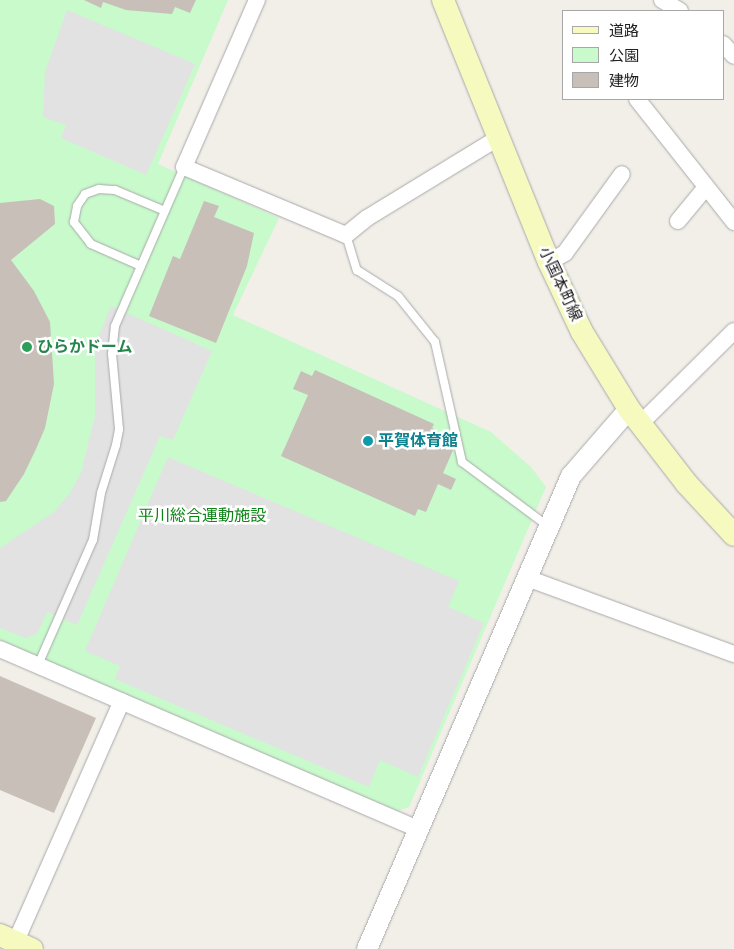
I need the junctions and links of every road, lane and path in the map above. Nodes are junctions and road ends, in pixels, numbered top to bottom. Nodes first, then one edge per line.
1 (257, 0) edge
2 (443, 0) edge
3 (662, 0) edge
4 (678, 10) edge
5 (724, 45) edge
6 (734, 56) edge
7 (638, 100) edge
8 (498, 138) junction
9 (184, 167) junction
10 (622, 174) dead end
11 (706, 187) junction
12 (165, 211) junction
13 (678, 221) dead end
14 (734, 222) edge
15 (346, 235) junction
16 (549, 262) junction
17 (142, 266) junction
18 (734, 331) edge
19 (635, 416) junction
20 (549, 527) junction
21 (734, 535) edge
22 (527, 578) junction
23 (0, 649) edge
24 (734, 654) edge
25 (38, 665) junction
26 (122, 701) junction
27 (418, 830) junction
28 (16, 942) edge
29 (367, 949) edge

1 - 9 street
2 - 8 main road, 小国本町線
3 - 4 street
5 - 6 street
7 - 11 street
8 - 15 street
8 - 16 main road, 小国本町線
9 - 12 lane
9 - 15 street
10 - 16 street
11 - 13 street
11 - 14 street
12 - 17 lane
12 - 17 lane
15 - 20 lane
16 - 19 main road, 小国本町線
17 - 25 lane
18 - 19 street
19 - 20 street
19 - 21 main road, 小国本町線
20 - 22 street
22 - 24 street
22 - 27 street
23 - 25 street
25 - 26 street
26 - 27 street
26 - 28 street
27 - 29 street

